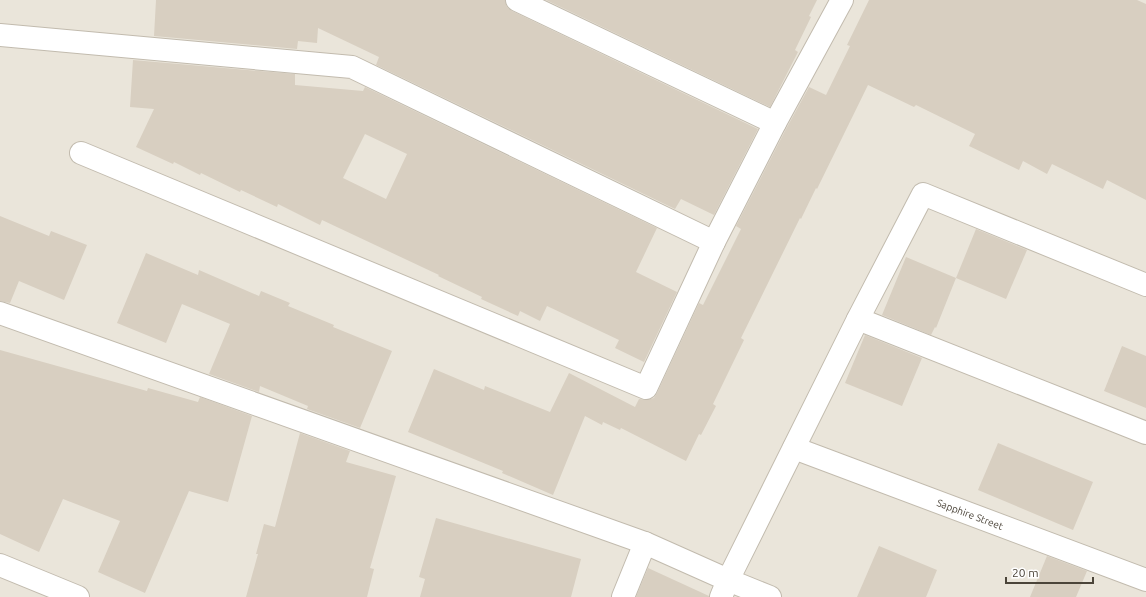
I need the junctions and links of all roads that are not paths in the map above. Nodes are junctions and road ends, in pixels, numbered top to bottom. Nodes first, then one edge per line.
1 (517, 0) edge
2 (839, 1) edge
3 (0, 36) edge
4 (775, 123) junction
5 (81, 153) dead end
6 (714, 242) junction
7 (1146, 286) edge
8 (0, 313) edge
9 (858, 319) junction
10 (1146, 433) edge
11 (794, 448) junction
12 (645, 543) junction
13 (0, 564) edge
14 (1146, 580) edge
15 (724, 589) edge
16 (78, 597) edge
17 (623, 597) edge
18 (770, 597) edge

1 - 4 street
2 - 4 street
3 - 6 street
4 - 6 street
5 - 6 street
7 - 9 street
8 - 12 street
9 - 10 street
9 - 11 street
11 - 14 street, Sapphire Street
11 - 15 street
12 - 15 street
12 - 17 street
13 - 16 street
15 - 18 street

